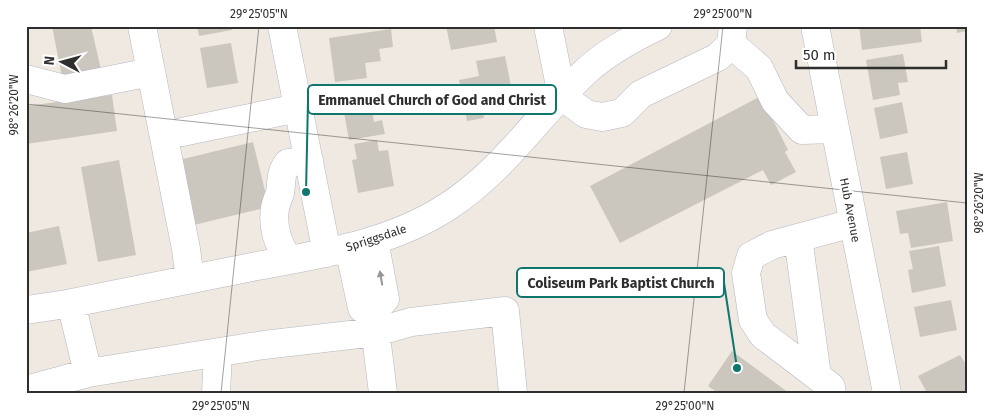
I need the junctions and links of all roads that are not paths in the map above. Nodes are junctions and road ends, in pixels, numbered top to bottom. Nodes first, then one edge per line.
1 (142, 26) edge
2 (282, 26) edge
3 (548, 26) edge
4 (658, 26) edge
5 (815, 26) edge
6 (732, 35) edge
7 (151, 72) junction
8 (26, 80) edge
9 (562, 96) junction
10 (298, 108) junction
11 (835, 129) junction
12 (182, 132) dead end
13 (309, 160) junction
14 (853, 223) junction
15 (798, 238) junction
16 (350, 247) junction
17 (288, 260) junction
18 (190, 279) junction
19 (71, 303) junction
20 (26, 310) edge
21 (375, 322) junction
22 (218, 353) junction
23 (88, 373) junction
24 (825, 384) edge
25 (26, 390) edge
26 (216, 393) edge
27 (383, 393) edge
28 (513, 393) edge
29 (887, 393) edge

1 - 7 street
2 - 10 street
3 - 9 street
4 - 9 street, Spriggsdale
5 - 11 street, Hub Avenue
6 - 9 street
6 - 11 street
7 - 8 street
7 - 18 street
9 - 16 street, Spriggsdale
10 - 12 street
10 - 13 street
11 - 14 street, Hub Avenue
13 - 16 street
13 - 17 street
14 - 15 street
14 - 29 street, Hub Avenue
15 - 24 street
15 - 24 street
16 - 17 street, Spriggsdale
16 - 21 street
17 - 18 street, Spriggsdale
18 - 19 street, Spriggsdale
19 - 20 street, Spriggsdale
19 - 23 street
21 - 22 street
21 - 27 street
21 - 28 street
22 - 23 street
22 - 26 street
23 - 25 street

